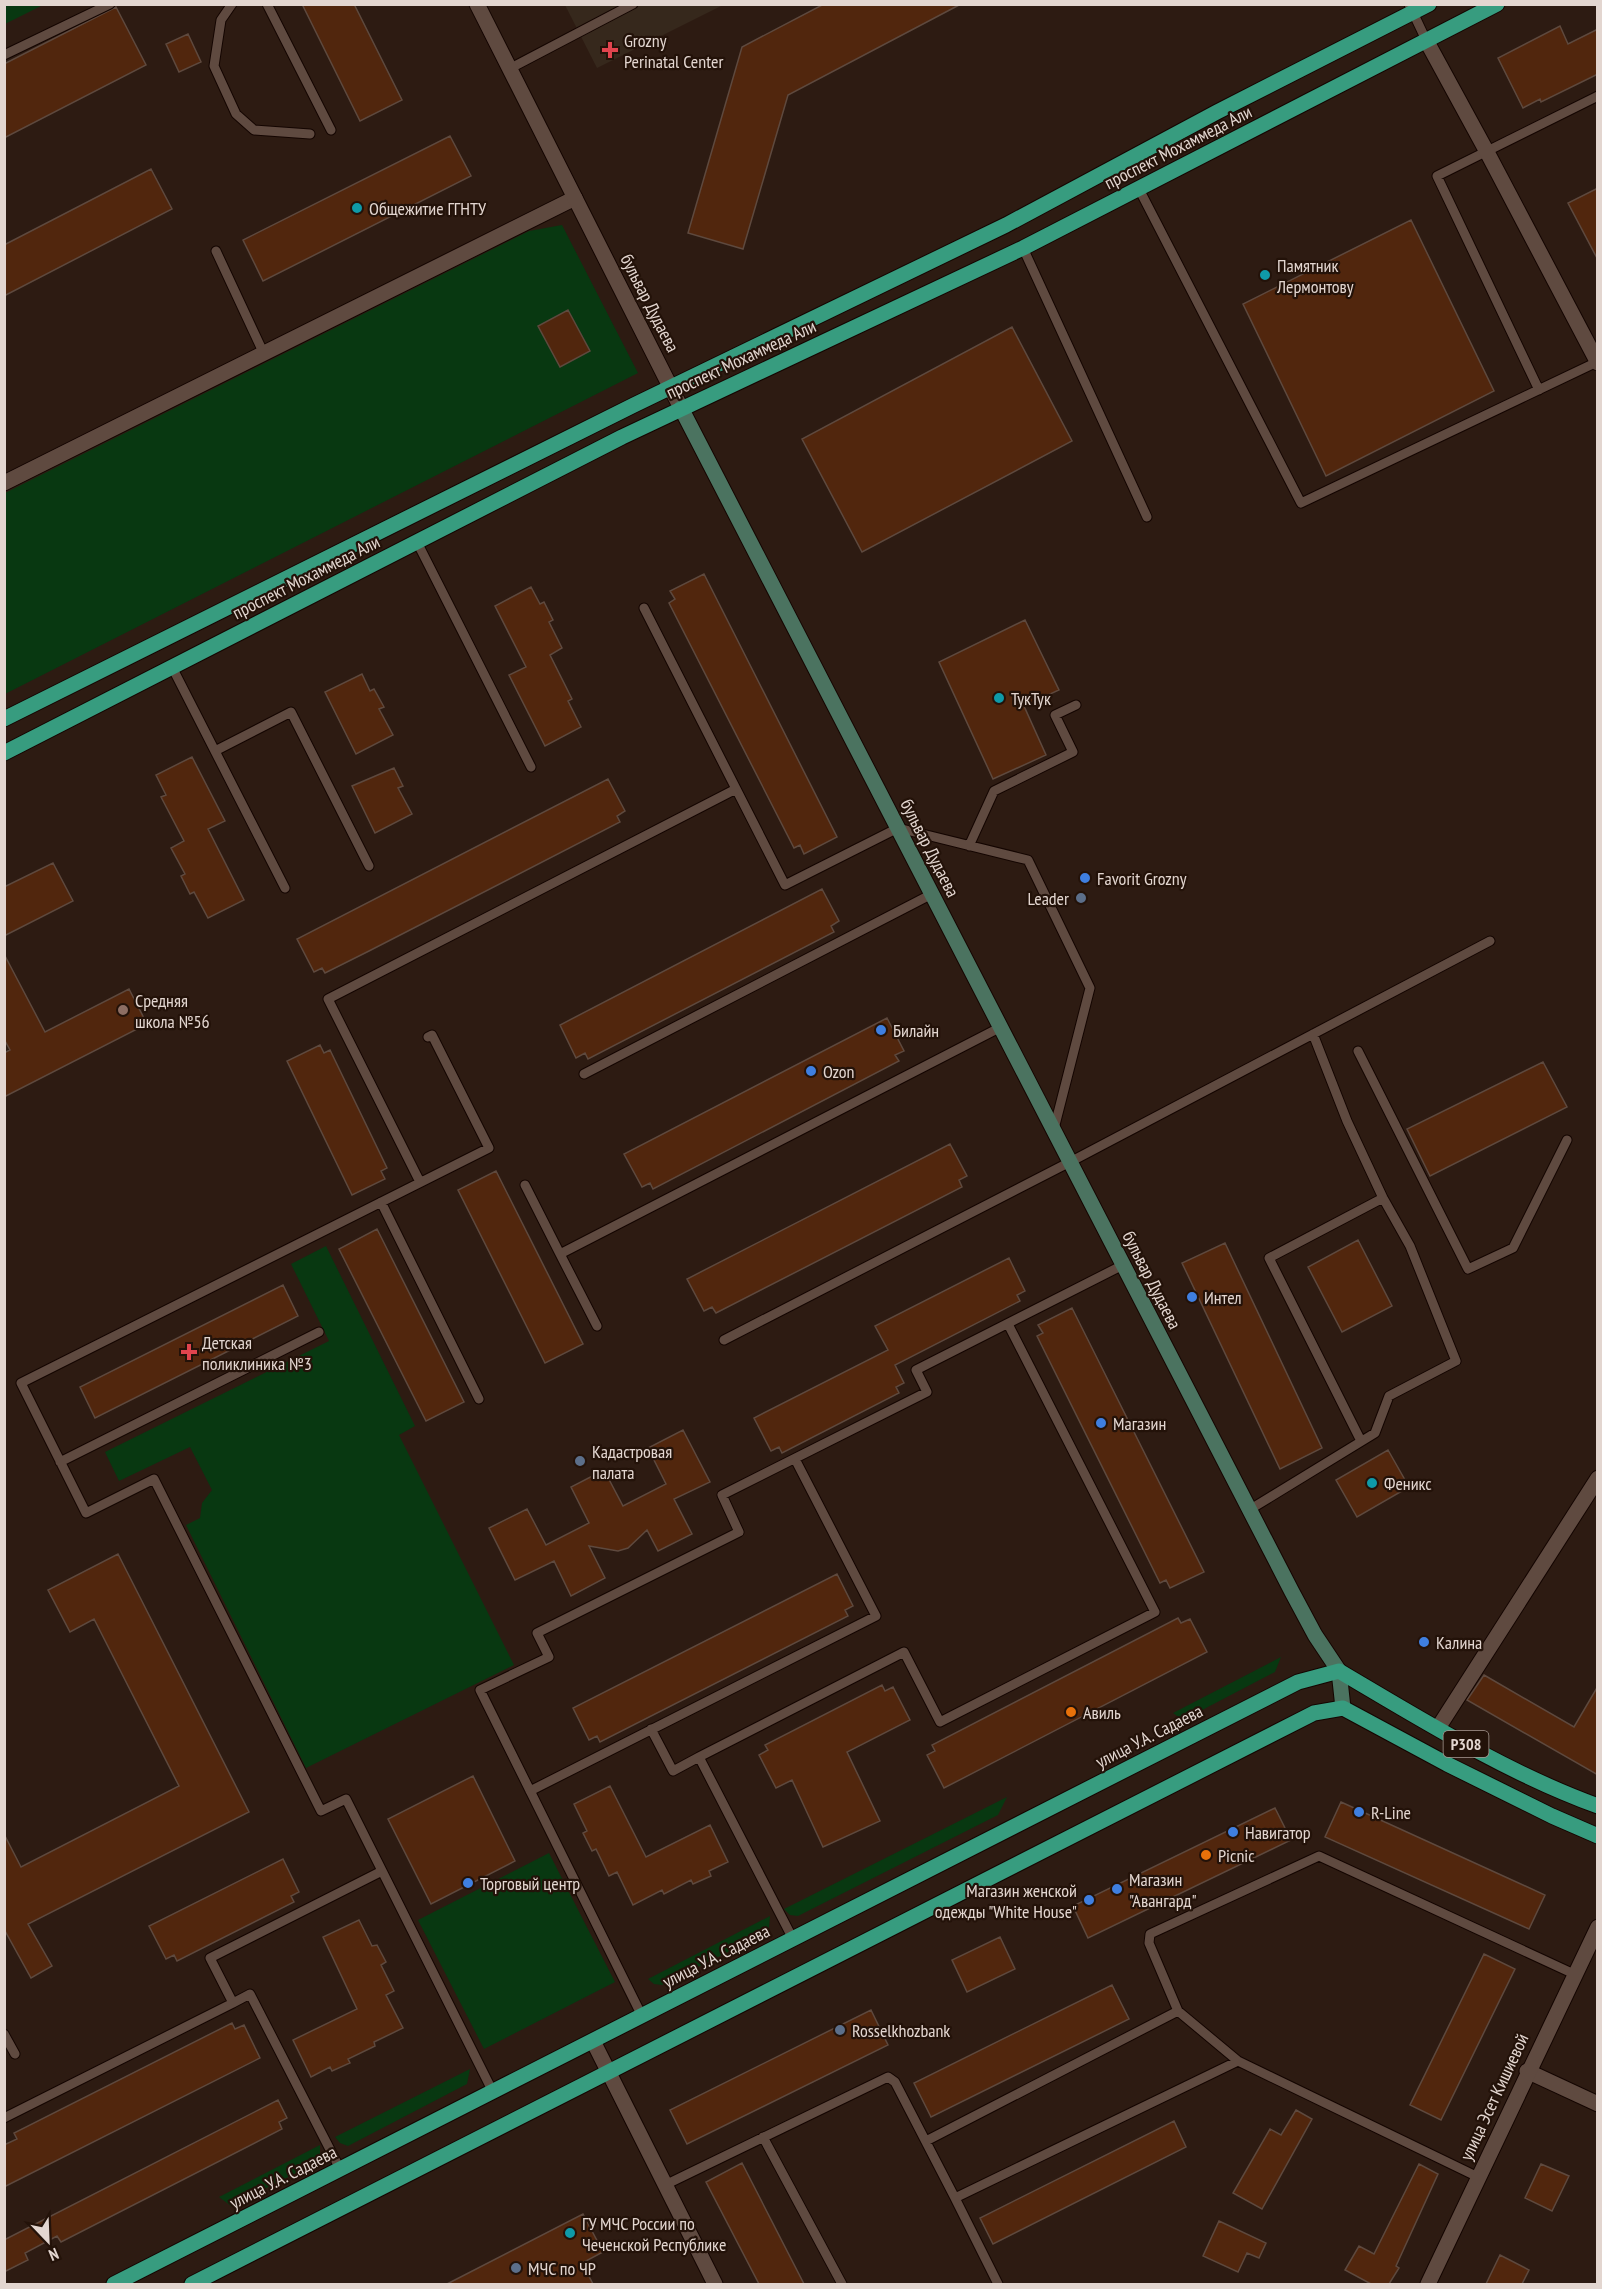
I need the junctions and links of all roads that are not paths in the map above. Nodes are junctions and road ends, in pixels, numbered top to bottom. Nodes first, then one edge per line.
1 (110, 4) edge
2 (232, 4) edge
3 (267, 4) edge
4 (477, 4) edge
5 (1429, 4) edge
6 (1497, 4) edge
7 (630, 5) edge
8 (1411, 9) edge
9 (1426, 40) junction
10 (4, 55) edge
11 (509, 69) junction
12 (1598, 96) edge
13 (331, 130) dead end
14 (310, 134) dead end
15 (1487, 152) junction
16 (1139, 189) junction
17 (575, 198) junction
18 (1023, 248) junction
19 (216, 251) dead end
20 (264, 354) junction
21 (1597, 363) edge
22 (671, 388) junction
23 (1539, 390) junction
24 (681, 408) junction
25 (4, 483) edge
26 (1147, 517) dead end
27 (417, 542) junction
28 (644, 608) dead end
29 (172, 667) junction
30 (1076, 705) dead end
31 (4, 719) edge
32 (215, 751) junction
33 (4, 753) edge
34 (531, 767) dead end
35 (736, 789) junction
36 (898, 828) junction
37 (969, 846) junction
38 (369, 866) dead end
39 (285, 888) dead end
40 (932, 894) junction
41 (1490, 941) dead end
42 (1000, 1028) junction
43 (1313, 1034) junction
44 (428, 1037) dead end
45 (1358, 1051) dead end
46 (584, 1074) dead end
47 (1053, 1130) junction
48 (1567, 1140) dead end
49 (1070, 1162) junction
50 (420, 1182) junction
51 (525, 1185) dead end
52 (1383, 1198) junction
53 (381, 1203) junction
54 (560, 1254) junction
55 (1123, 1265) junction
56 (1008, 1324) junction
57 (597, 1326) dead end
58 (319, 1332) dead end
59 (724, 1340) dead end
60 (479, 1399) dead end
61 (1361, 1441) junction
62 (795, 1460) junction
63 (60, 1462) junction
64 (1598, 1478) edge
65 (1249, 1510) junction
66 (1339, 1671) junction
67 (1343, 1708) junction
68 (1438, 1728) junction
69 (651, 1730) junction
70 (699, 1757) junction
71 (530, 1791) junction
72 (1598, 1806) edge
73 (1598, 1836) edge
74 (382, 1871) junction
75 (1598, 1927) edge
76 (793, 1939) junction
77 (1574, 1974) junction
78 (233, 2003) junction
79 (1178, 2011) junction
80 (642, 2016) junction
81 (4, 2034) edge
82 (593, 2041) junction
83 (15, 2054) dead end
84 (1238, 2061) junction
85 (1527, 2071) junction
86 (609, 2072) junction
87 (493, 2092) junction
88 (1598, 2104) edge
89 (4, 2118) edge
90 (763, 2137) junction
91 (926, 2141) junction
92 (340, 2169) junction
93 (1478, 2177) junction
94 (665, 2185) junction
95 (955, 2198) junction
96 (114, 2284) edge
97 (192, 2284) edge
98 (714, 2284) edge
99 (842, 2284) edge
100 (999, 2284) edge
101 (1428, 2284) edge

1 - 10 lane
2 - 14 lane
3 - 13 lane
4 - 11 street, бульвар Дудаева
5 - 8 main road, проспект Мохаммеда Али
6 - 9 main road, проспект Мохаммеда Али
7 - 11 lane
8 - 9 lane
8 - 22 main road, проспект Мохаммеда Али
9 - 15 street
9 - 16 main road, проспект Мохаммеда Али
11 - 17 street, бульвар Дудаева
12 - 15 lane
15 - 21 street
15 - 23 lane
16 - 18 main road, проспект Мохаммеда Али
16 - 23 lane
17 - 20 street
17 - 22 street, бульвар Дудаева
18 - 24 main road, проспект Мохаммеда Али
18 - 26 lane
19 - 20 lane
20 - 25 street
21 - 23 lane
22 - 24 street, бульвар Дудаева
22 - 31 main road, проспект Мохаммеда Али
24 - 27 main road, проспект Мохаммеда Али
24 - 36 main road, бульвар Дудаева
27 - 29 main road, проспект Мохаммеда Али
27 - 34 lane
28 - 35 lane
29 - 32 lane
29 - 33 main road, проспект Мохаммеда Али
30 - 37 lane
32 - 38 lane
32 - 39 lane
35 - 36 lane
35 - 50 lane
36 - 37 lane
36 - 40 main road, бульвар Дудаева
37 - 47 lane
40 - 42 main road, бульвар Дудаева
40 - 46 lane
41 - 43 lane
42 - 47 main road, бульвар Дудаева
42 - 54 lane
43 - 49 lane
43 - 52 lane
44 - 50 lane
45 - 48 lane
47 - 49 main road, бульвар Дудаева
49 - 55 main road, бульвар Дудаева
49 - 59 lane
50 - 53 lane
51 - 54 lane
52 - 61 lane
52 - 61 lane
53 - 60 lane
53 - 63 lane
54 - 57 lane
55 - 56 lane
55 - 65 main road, бульвар Дудаева
56 - 62 lane
56 - 70 lane
58 - 63 lane
61 - 65 lane
62 - 69 lane
62 - 71 lane
63 - 74 lane
64 - 68 street
65 - 66 main road, бульвар Дудаева
66 - 67 main road, бульвар Дудаева
66 - 68 main road, P308
66 - 76 main road, улица У.А. Садаева
67 - 73 main road, P308
67 - 86 main road
68 - 72 main road, P308
69 - 70 lane
69 - 71 lane
70 - 76 lane
71 - 80 lane
74 - 78 lane
74 - 87 lane
75 - 77 street, улица Эсет Кишиевой
76 - 80 main road, улица У.А. Садаева
77 - 79 lane
77 - 85 street, улица Эсет Кишиевой
78 - 89 lane
78 - 92 lane
79 - 84 lane
79 - 91 lane
80 - 82 main road, улица У.А. Садаева
81 - 83 lane
82 - 86 street
82 - 87 main road, улица У.А. Садаева
84 - 93 lane
84 - 95 lane
85 - 88 street
85 - 93 street, улица Эсет Кишиевой
86 - 94 street
86 - 97 main road
87 - 92 main road, улица У.А. Садаева
90 - 91 lane
90 - 94 lane
90 - 99 lane
91 - 95 lane
92 - 96 main road, улица У.А. Садаева
93 - 101 street, улица Эсет Кишиевой
94 - 98 street
95 - 100 lane

